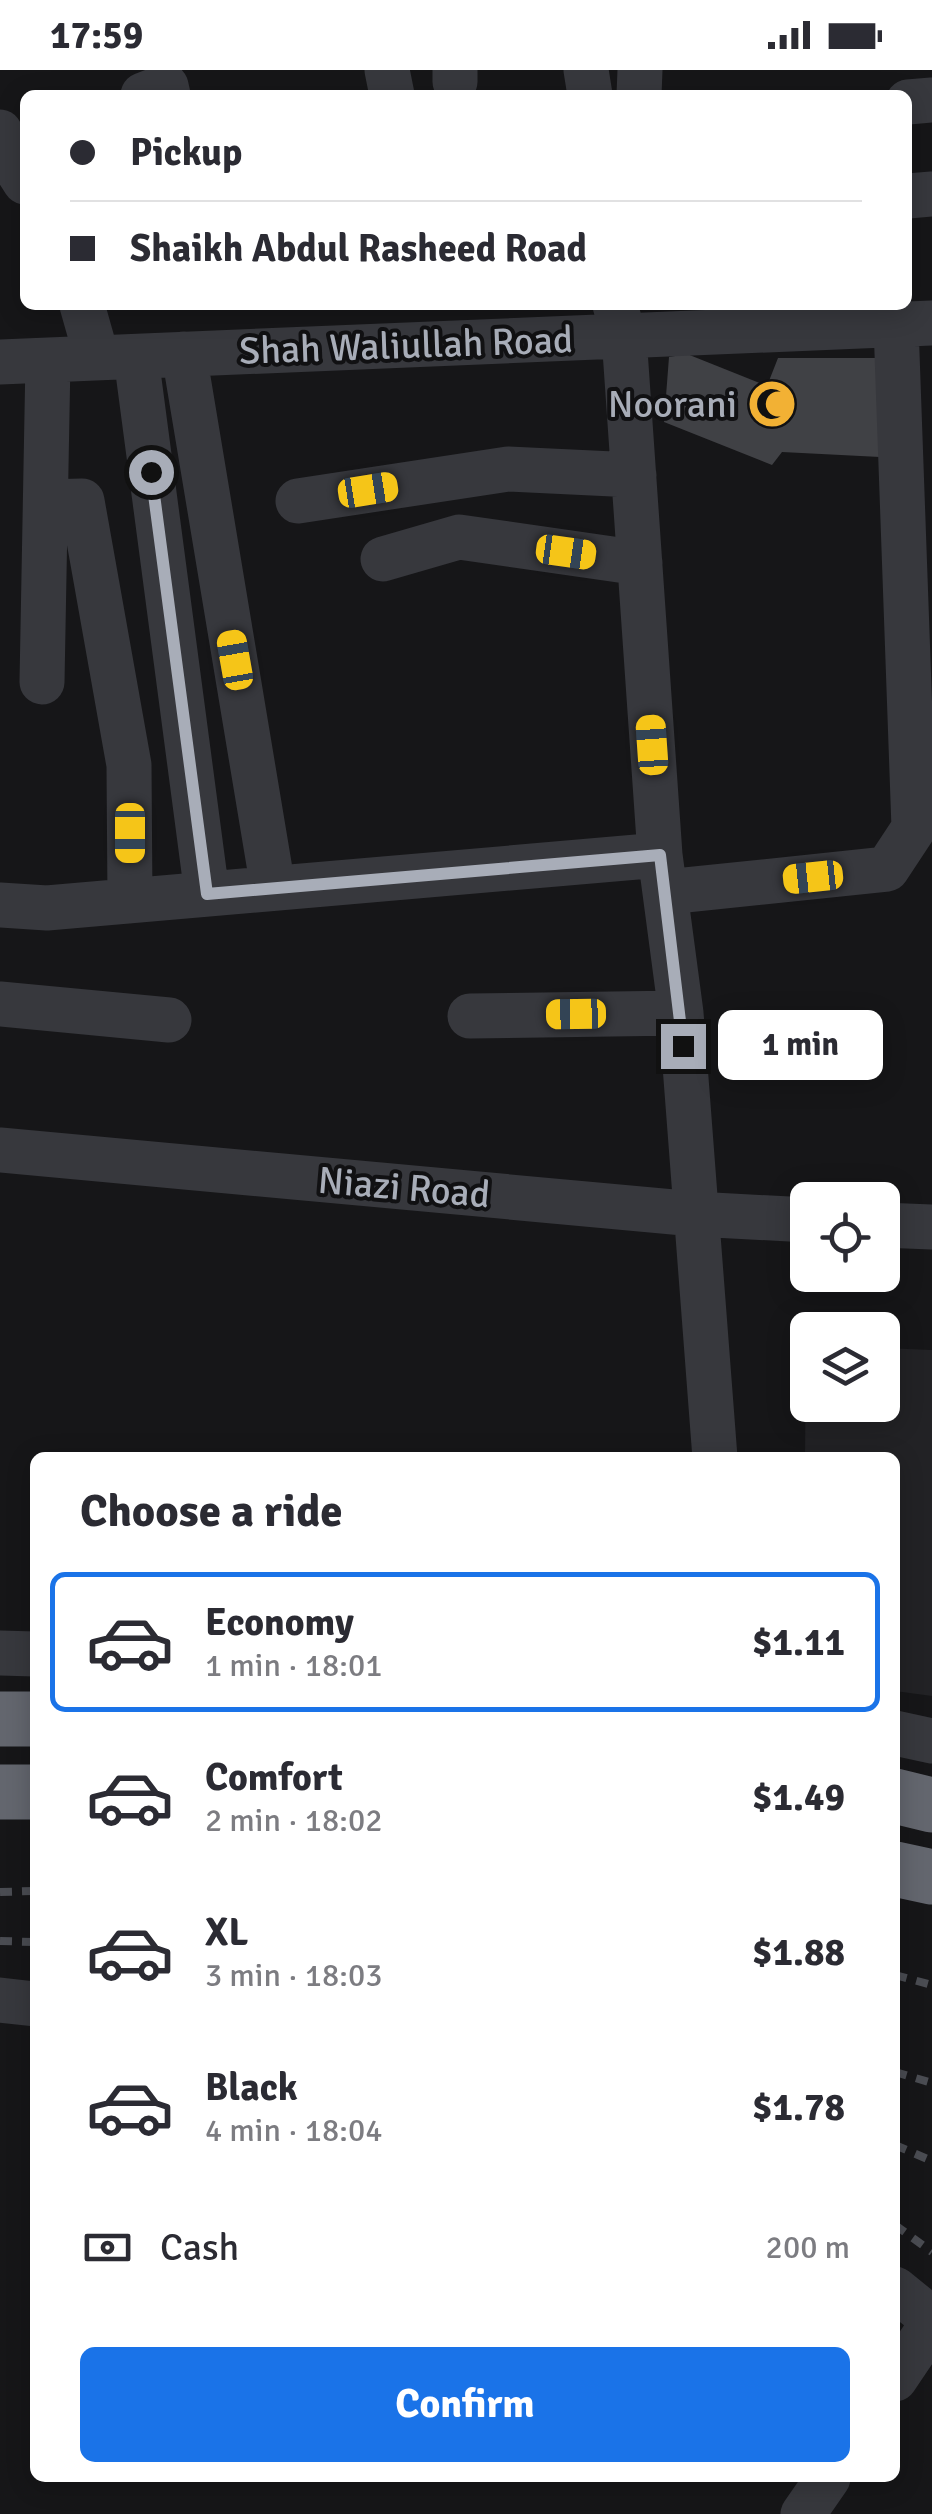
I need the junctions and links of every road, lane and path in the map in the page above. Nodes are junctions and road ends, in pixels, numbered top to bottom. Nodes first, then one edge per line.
1 (0, 132) edge
2 (20, 172) edge
3 (85, 310) edge
4 (620, 320) edge
5 (914, 324) edge
6 (184, 354) junction
7 (116, 358) junction
8 (48, 360) junction
9 (0, 362) edge
10 (634, 475) junction
11 (298, 500) dead end
12 (46, 502) junction
13 (383, 559) dead end
14 (640, 563) junction
15 (42, 682) dead end
16 (923, 829) edge
17 (663, 874) junction
18 (272, 888) junction
19 (207, 894) junction
20 (130, 901) junction
21 (0, 905) edge
22 (0, 1004) edge
23 (681, 1012) junction
24 (470, 1016) dead end
25 (169, 1020) dead end
26 (0, 1150) edge
27 (694, 1214) junction
28 (790, 1219) edge
29 (900, 1225) edge
30 (932, 1227) edge
31 (714, 1452) edge
32 (0, 1653) edge
33 (30, 1654) edge
34 (0, 1718) edge
35 (30, 1719) edge
36 (900, 1734) edge
37 (932, 1741) edge
38 (0, 1792) edge
39 (30, 1792) edge
40 (900, 1797) edge
41 (932, 1805) edge
42 (900, 1869) edge
43 (932, 1877) edge
44 (0, 2000) edge
45 (30, 2003) edge
46 (900, 2293) edge
47 (932, 2322) edge
48 (900, 2370) edge
49 (825, 2482) edge
50 (803, 2514) edge

1 - 2 street
3 - 7 street
4 - 5 street, Shah Waliullah Road
4 - 6 street, Shah Waliullah Road
4 - 10 street
5 - 16 street
6 - 7 street, Shah Waliullah Road
6 - 18 street
7 - 8 street, Shah Waliullah Road
7 - 19 street
8 - 9 street, Shah Waliullah Road
8 - 12 street
10 - 11 street
10 - 14 street
12 - 15 street
12 - 20 street
13 - 14 street
14 - 17 street
16 - 17 street
17 - 18 street
17 - 23 street
18 - 19 street
19 - 20 street
20 - 21 street
22 - 25 street
23 - 24 street
23 - 27 street
26 - 27 street, Niazi Road
27 - 28 street, Niazi Road
27 - 31 street
29 - 30 street
32 - 33 street
34 - 35 highway
36 - 37 street
38 - 39 highway
40 - 41 highway
42 - 43 highway
44 - 45 street
46 - 47 street
47 - 48 street
49 - 50 street

